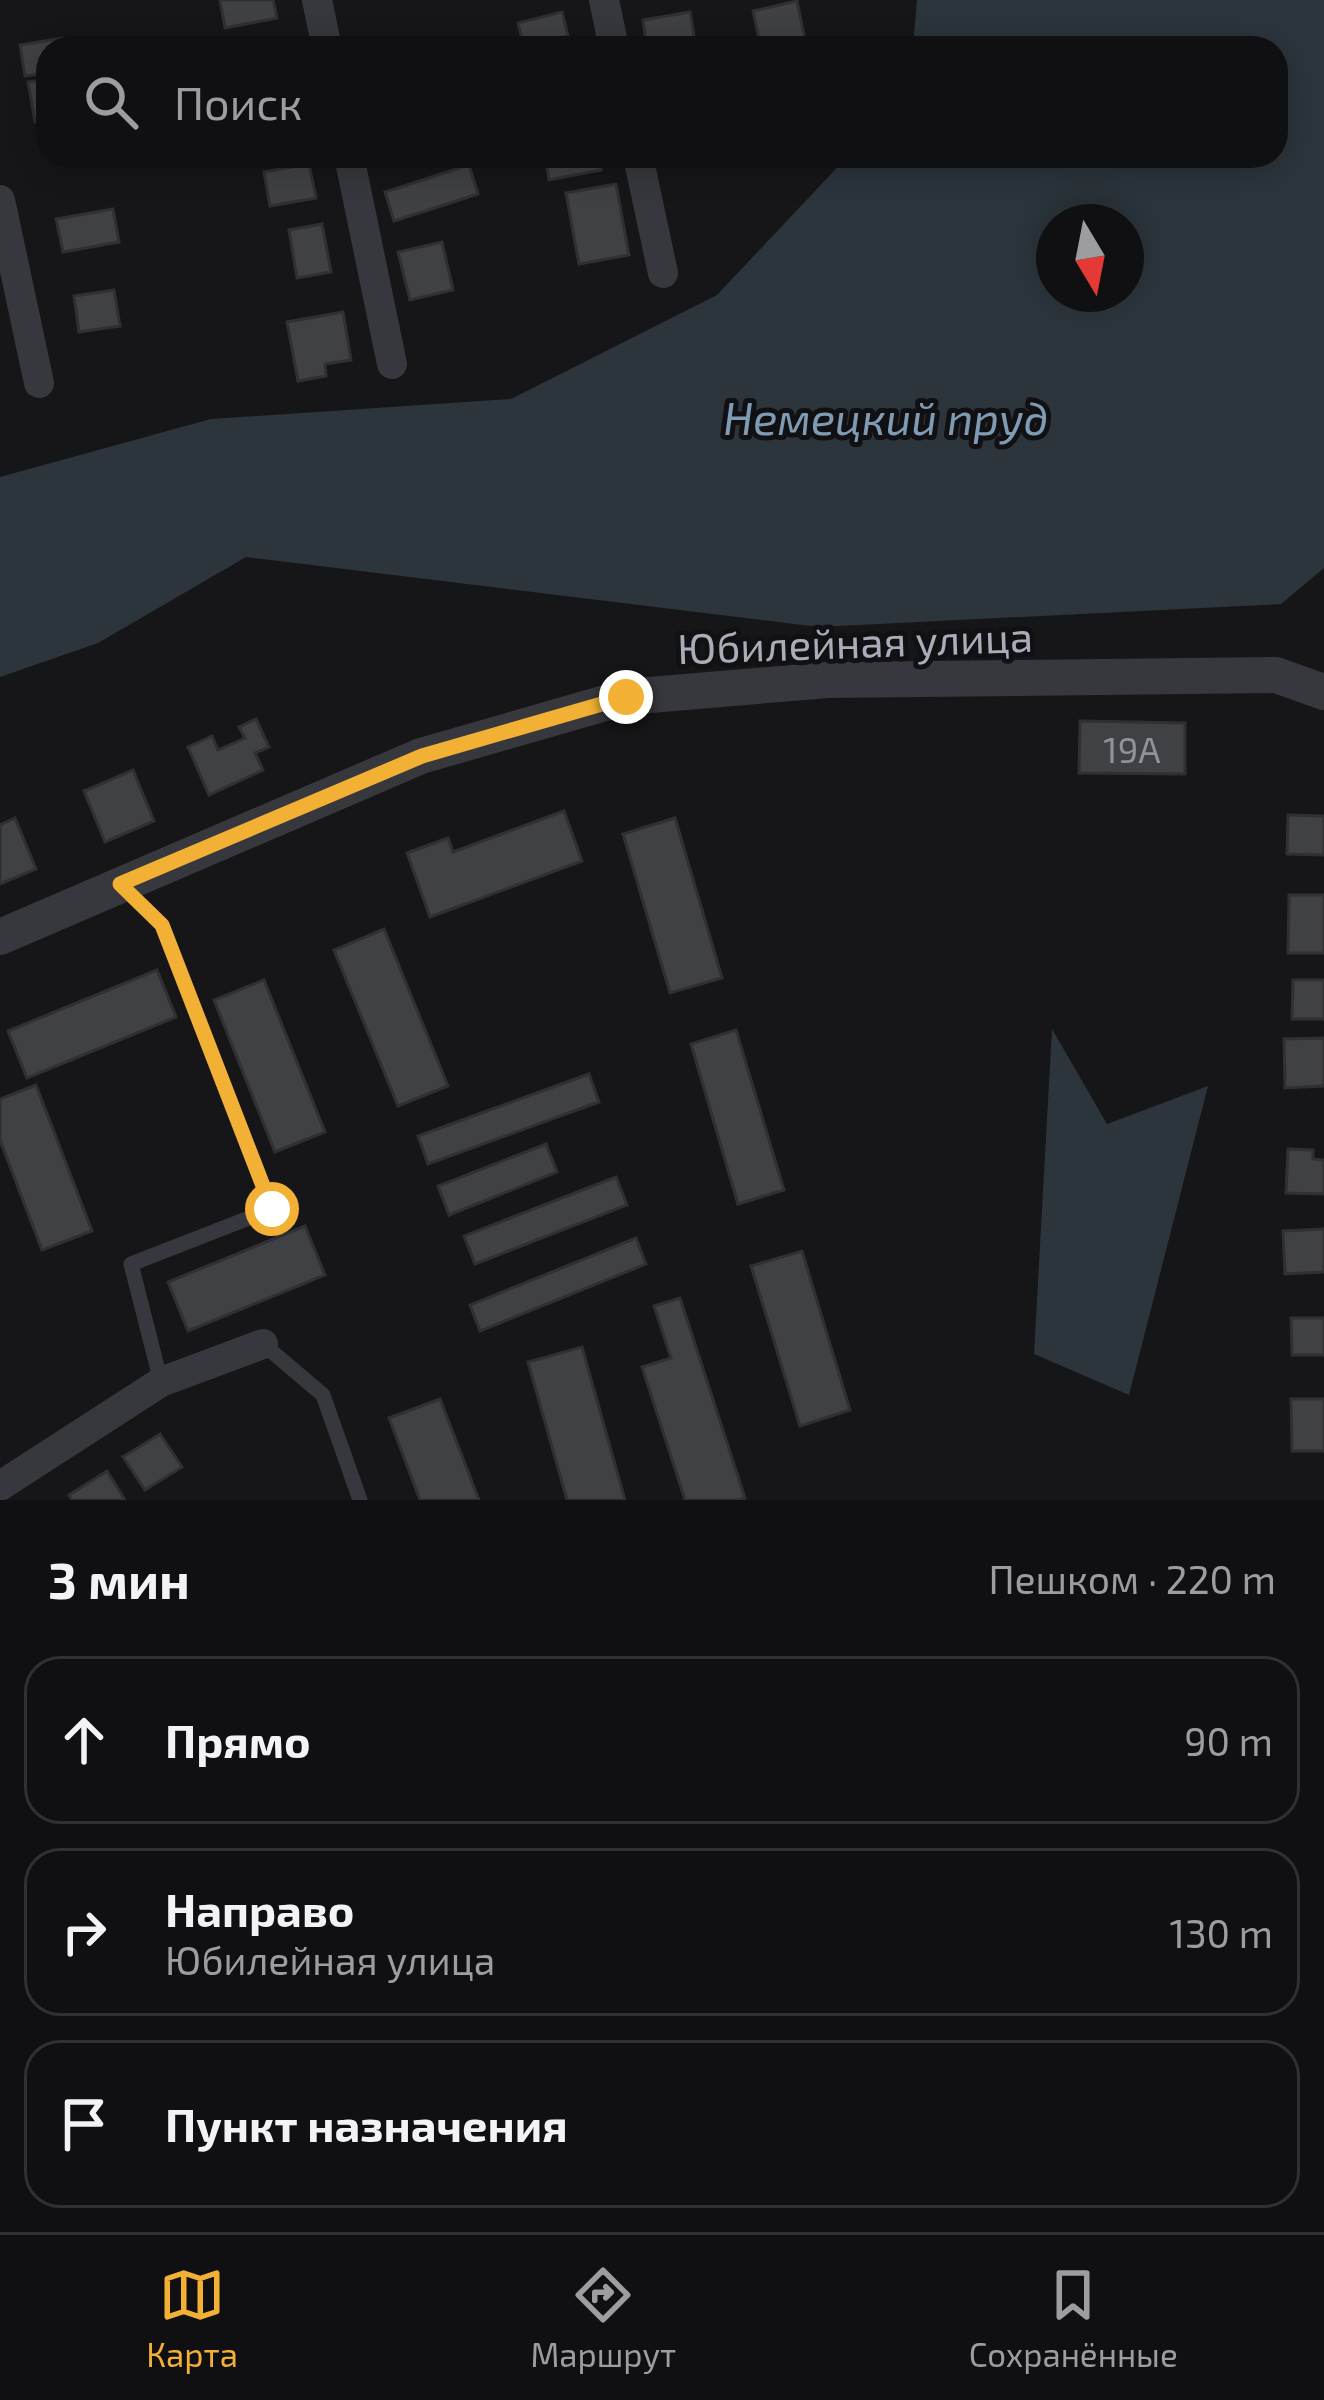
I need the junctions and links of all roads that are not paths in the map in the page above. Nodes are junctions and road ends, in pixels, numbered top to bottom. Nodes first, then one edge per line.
1 (317, 0) edge
2 (604, 0) edge
3 (324, 36) edge
4 (612, 36) edge
5 (352, 168) edge
6 (641, 168) edge
7 (0, 200) edge
8 (663, 273) dead end
9 (392, 364) dead end
10 (39, 383) dead end
11 (1324, 692) edge
12 (120, 884) junction
13 (0, 937) edge
14 (263, 1345) joint
15 (161, 1382) junction
16 (0, 1486) edge
17 (360, 1500) edge

1 - 3 street
2 - 4 street
5 - 9 street
6 - 8 street
7 - 10 street
11 - 12 street, Юбилейная улица
12 - 13 street, Юбилейная улица
12 - 15 lane
14 - 15 street
14 - 17 lane
15 - 16 street

